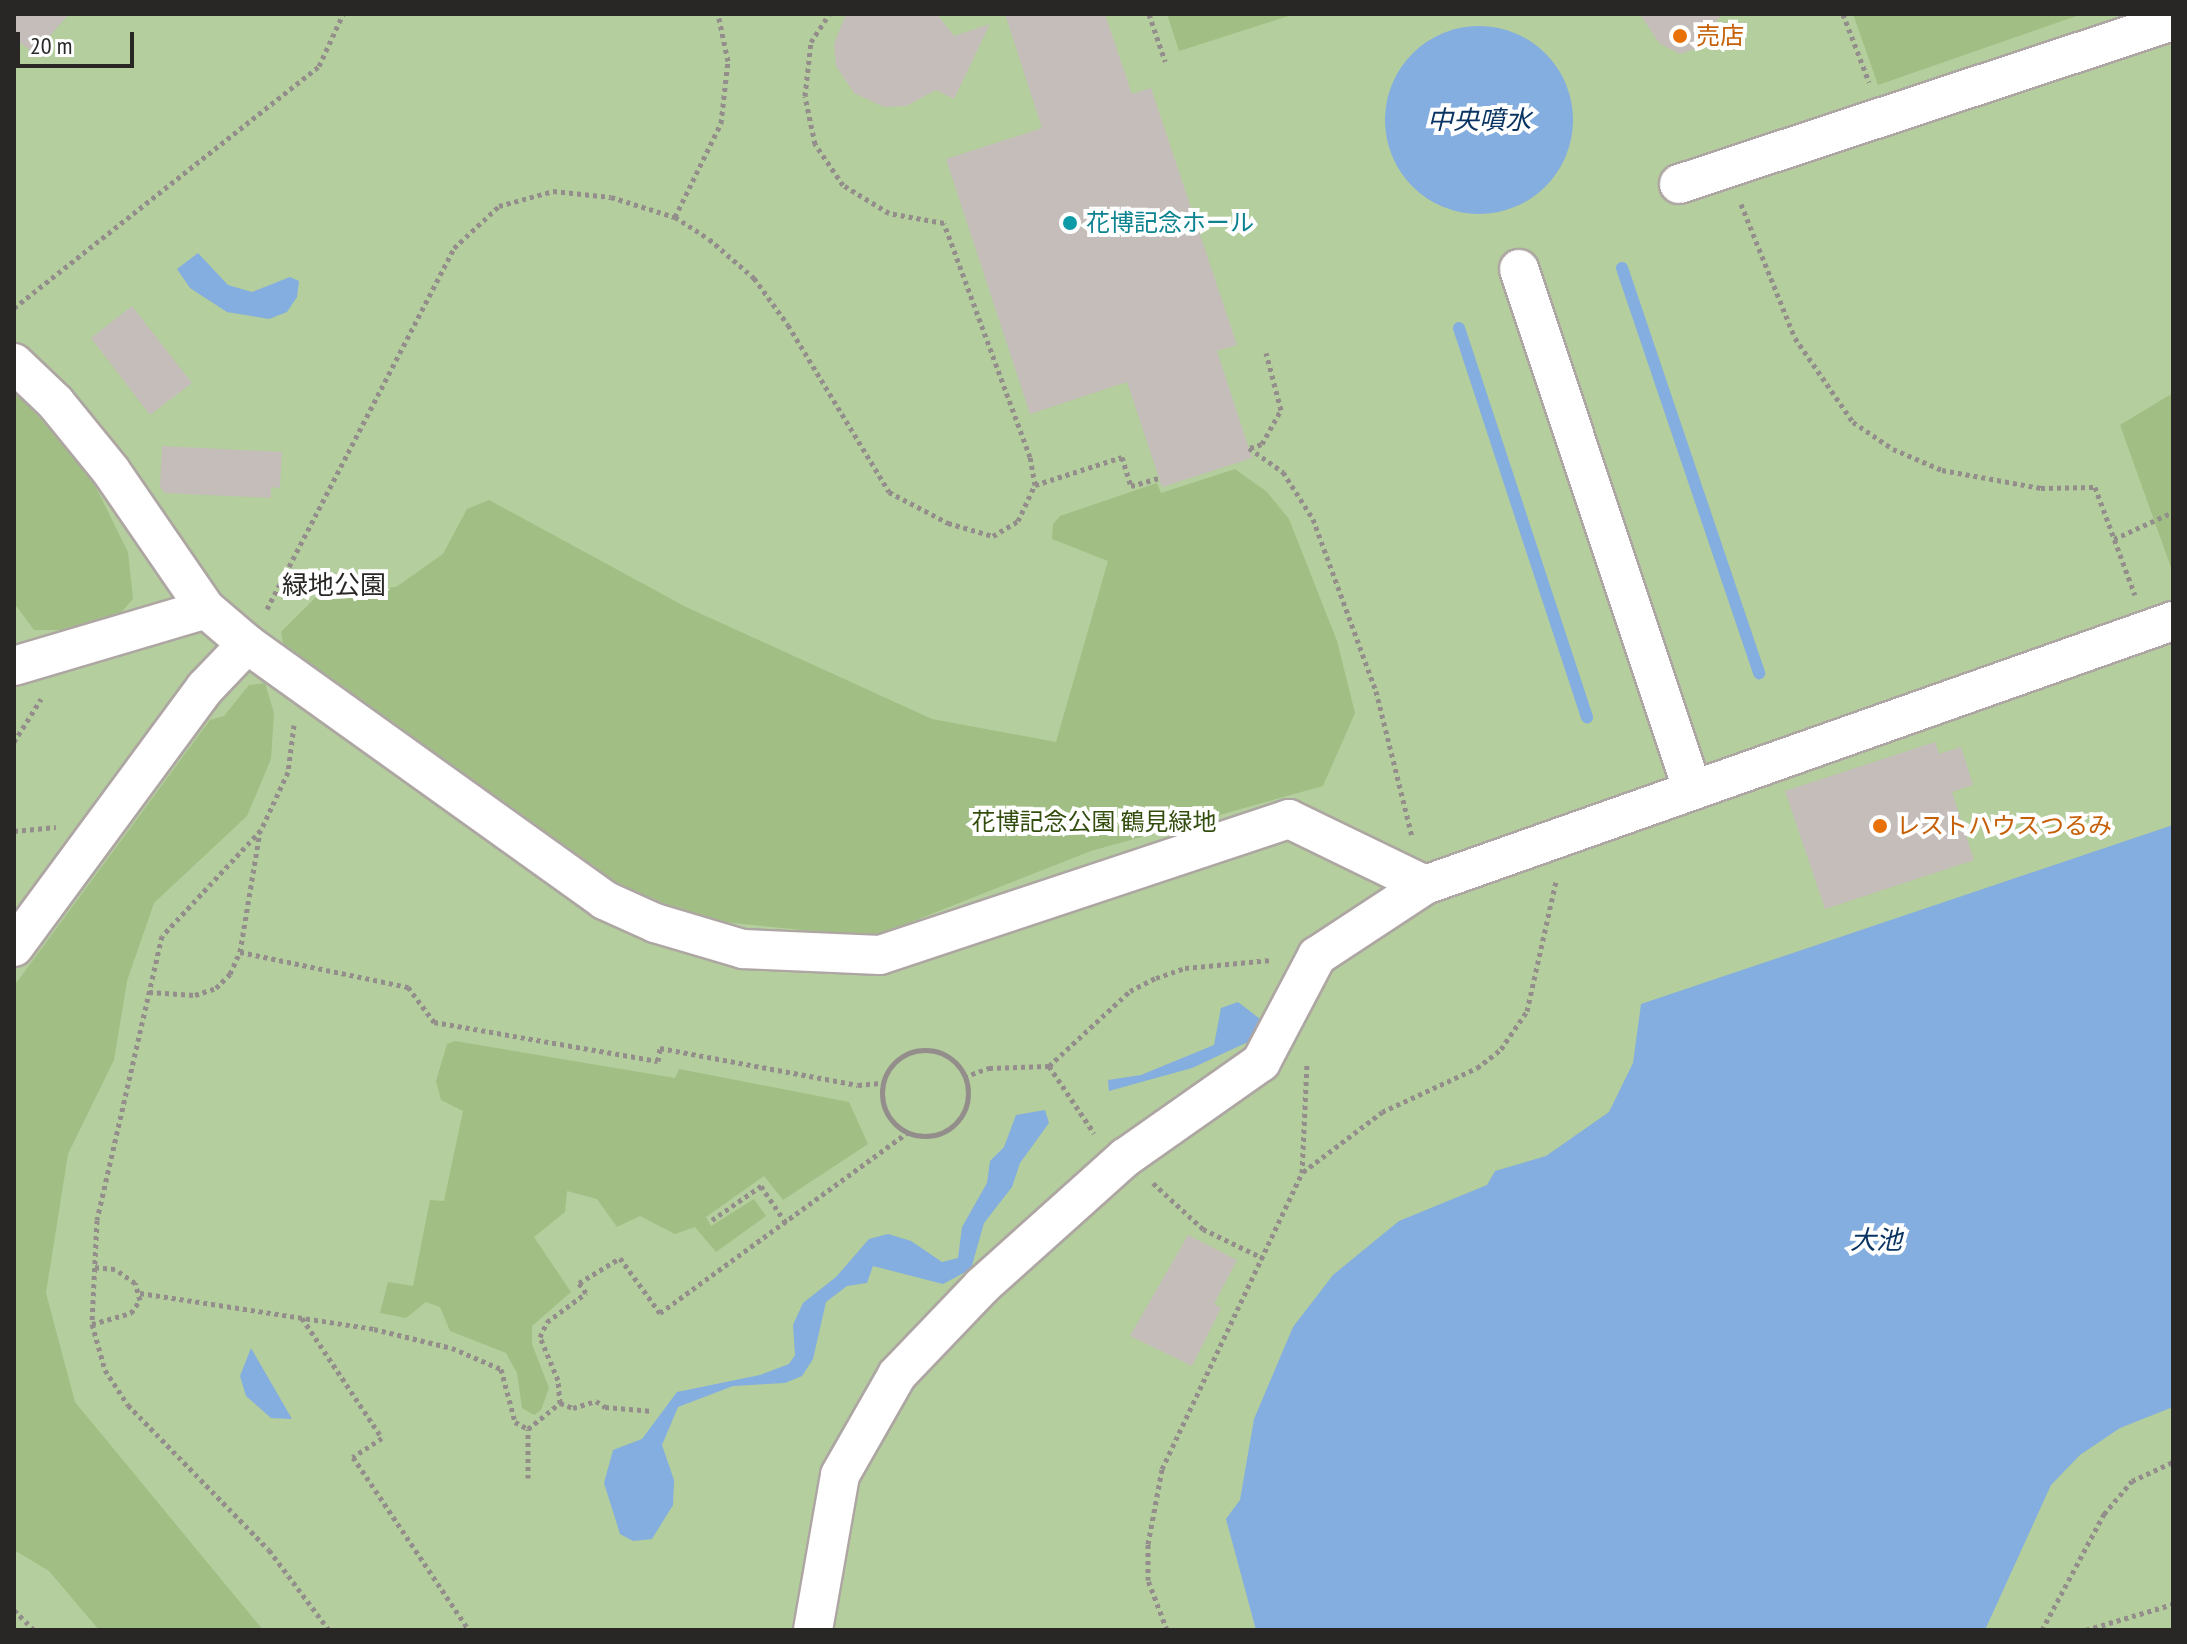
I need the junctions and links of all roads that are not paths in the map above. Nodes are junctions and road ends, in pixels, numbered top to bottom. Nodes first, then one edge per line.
1 (2173, 21) edge
2 (1679, 184) dead end
3 (1519, 269) dead end
4 (14, 363) edge
5 (206, 609) junction
6 (2160, 624) edge
7 (247, 644) junction
8 (14, 666) edge
9 (1692, 788) junction
10 (1425, 885) junction
11 (14, 947) edge
12 (813, 1630) edge

1 - 2 street
3 - 9 street
4 - 5 street
5 - 7 street
5 - 8 street
6 - 9 street
7 - 10 street
7 - 11 street
9 - 10 street
10 - 12 street

